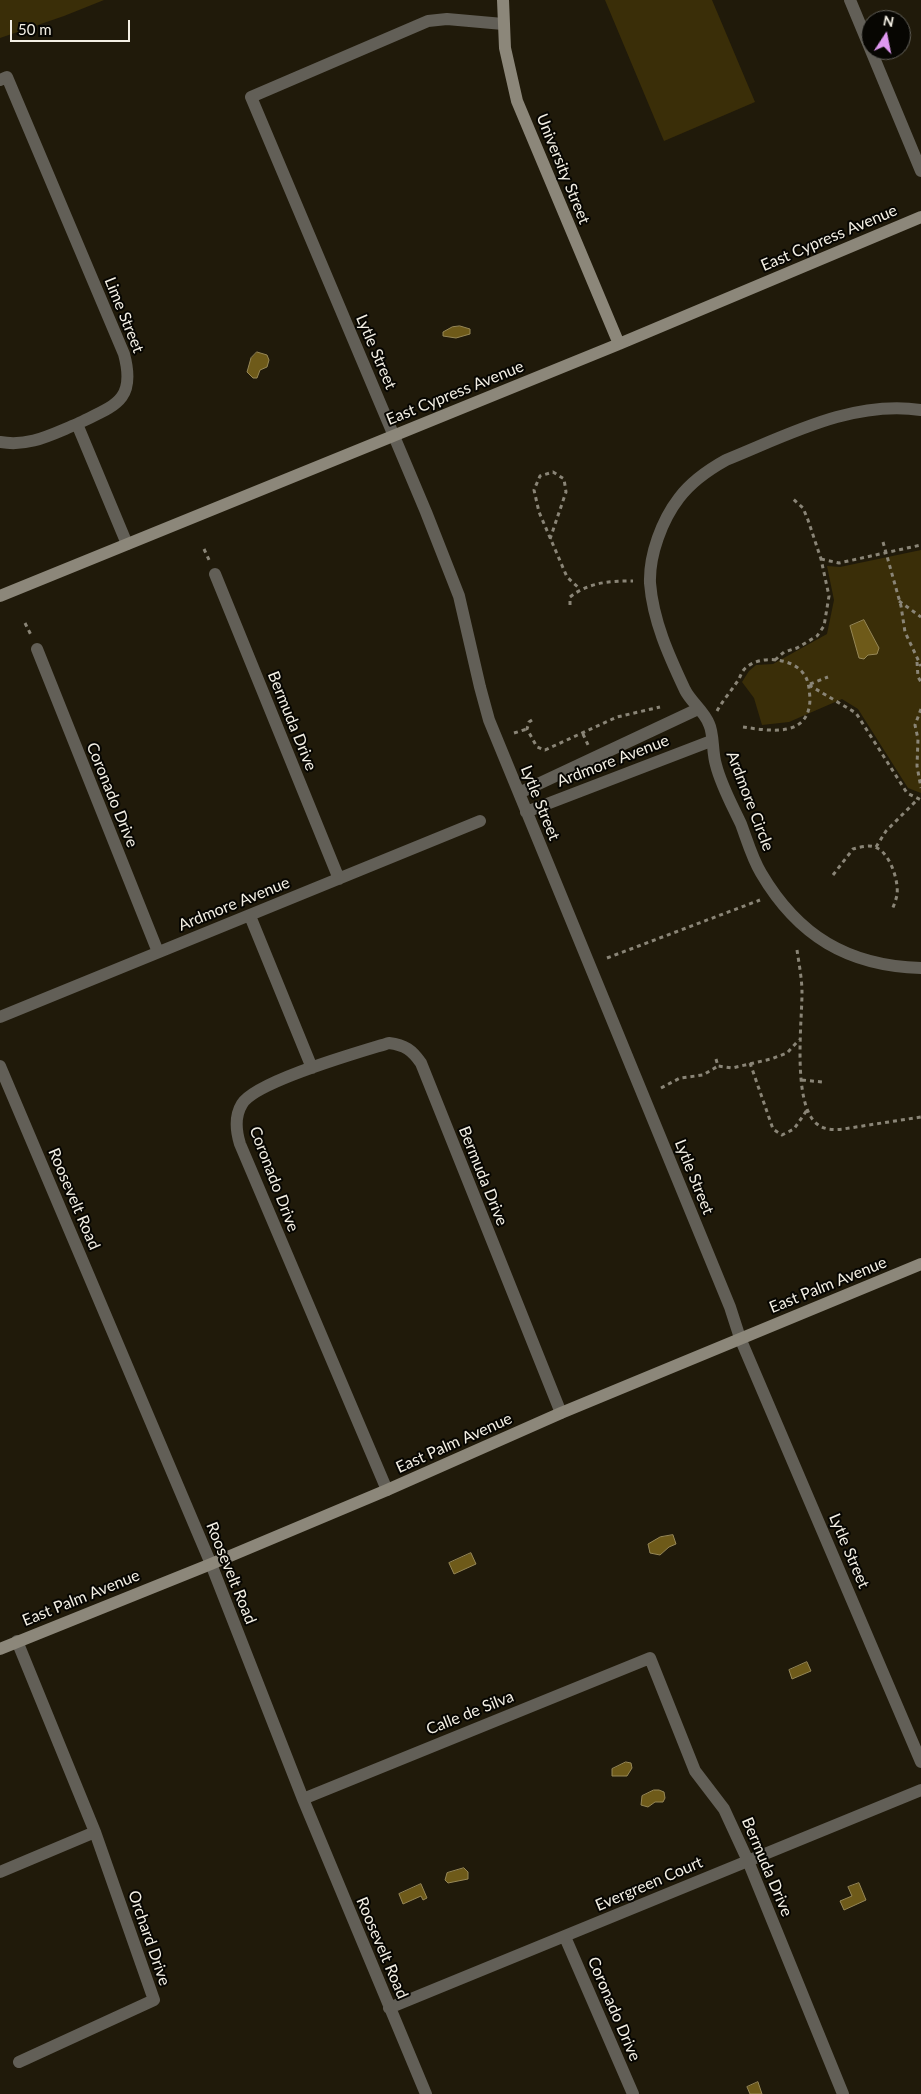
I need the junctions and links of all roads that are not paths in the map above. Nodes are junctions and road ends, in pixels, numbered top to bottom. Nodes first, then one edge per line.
1 (503, 0) edge
2 (850, 0) edge
3 (503, 24) junction
4 (4, 78) edge
5 (921, 171) edge
6 (921, 216) edge
7 (618, 344) junction
8 (921, 410) edge
9 (77, 424) junction
10 (394, 435) junction
11 (0, 442) edge
12 (127, 544) junction
13 (216, 574) dead end
14 (0, 596) edge
15 (37, 649) dead end
16 (698, 709) junction
17 (711, 741) junction
18 (519, 793) junction
19 (526, 812) junction
20 (480, 822) dead end
21 (339, 879) junction
22 (250, 916) junction
23 (158, 952) junction
24 (921, 968) edge
25 (0, 1017) edge
26 (0, 1066) edge
27 (312, 1068) junction
28 (920, 1266) edge
29 (740, 1338) junction
30 (561, 1412) junction
31 (387, 1490) junction
32 (211, 1564) junction
33 (18, 1641) junction
34 (0, 1649) edge
35 (650, 1658) joint
36 (921, 1762) edge
37 (921, 1790) edge
38 (303, 1799) junction
39 (95, 1832) junction
40 (748, 1861) junction
41 (0, 1872) edge
42 (565, 1937) junction
43 (389, 2008) junction
44 (19, 2062) dead end
45 (426, 2094) edge
46 (632, 2094) edge
47 (844, 2094) edge

1 - 3 main road, University Street
2 - 5 street
3 - 7 main road, University Street
3 - 10 street, Lytle Street
4 - 9 street, Lime Street
6 - 7 main road, East Cypress Avenue
7 - 10 main road, East Cypress Avenue
8 - 16 street, Ardmore Circle
9 - 11 street
9 - 12 street
10 - 12 main road, East Cypress Avenue
10 - 18 street, Lytle Street
12 - 14 main road, East Cypress Avenue
13 - 21 street, Bermuda Drive
15 - 23 street, Coronado Drive
16 - 17 street, Ardmore Circle
16 - 18 street, Ardmore Avenue
17 - 19 street, Ardmore Avenue
17 - 24 street, Ardmore Circle
18 - 19 street, Lytle Street
19 - 29 street, Lytle Street
20 - 21 street, Ardmore Avenue
21 - 22 street, Ardmore Avenue
22 - 23 street, Ardmore Avenue
22 - 27 street
23 - 25 street, Ardmore Avenue
26 - 32 street, Roosevelt Road
27 - 30 street, Bermuda Drive
27 - 31 street, Coronado Drive
28 - 29 main road, East Palm Avenue
29 - 30 main road, East Palm Avenue
29 - 36 street, Lytle Street
30 - 31 main road, East Palm Avenue
31 - 32 main road, East Palm Avenue
32 - 33 main road, East Palm Avenue
32 - 38 street, Roosevelt Road
33 - 34 main road, East Palm Avenue
33 - 39 street, Orchard Drive
35 - 38 street, Calle de Silva
35 - 40 street, Bermuda Drive
37 - 40 street, Evergreen Court
38 - 43 street, Roosevelt Road
39 - 41 street
39 - 44 street, Orchard Drive
40 - 42 street, Evergreen Court
40 - 47 street, Bermuda Drive
42 - 43 street, Evergreen Court
42 - 46 street, Coronado Drive
43 - 45 street, Roosevelt Road

